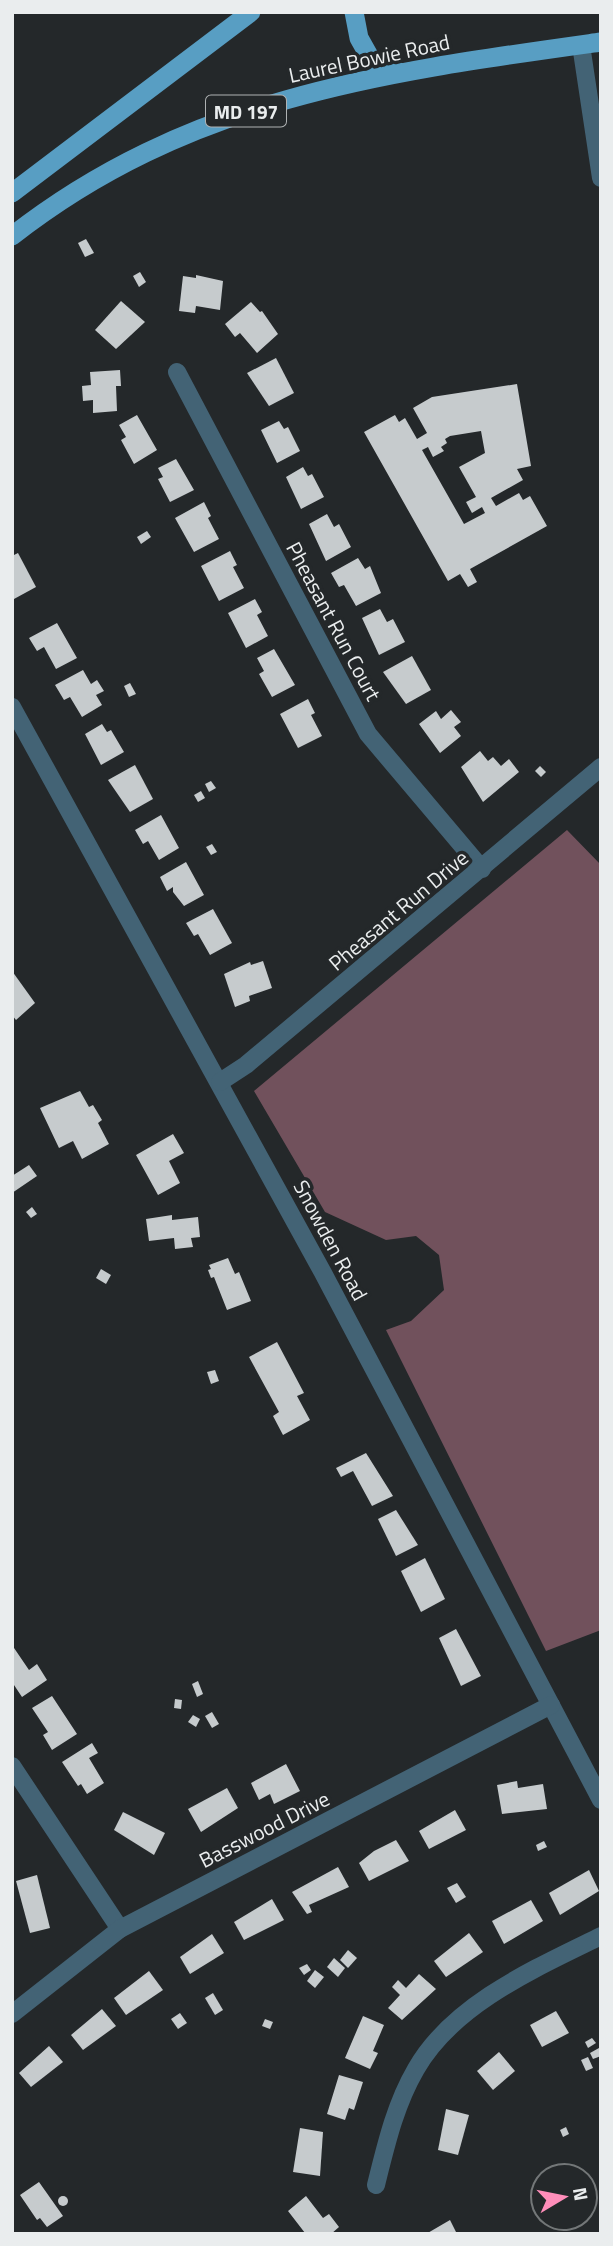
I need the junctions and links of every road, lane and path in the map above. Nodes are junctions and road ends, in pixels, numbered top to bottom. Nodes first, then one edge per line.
1 (251, 12) edge
2 (354, 12) edge
3 (601, 43) edge
4 (581, 45) junction
5 (399, 72) junction
6 (601, 178) edge
7 (12, 193) edge
8 (12, 236) edge
9 (177, 372) dead end
10 (12, 707) edge
11 (601, 767) edge
12 (482, 869) junction
13 (220, 1082) junction
14 (551, 1705) junction
15 (12, 1766) edge
16 (601, 1800) edge
17 (120, 1929) junction
18 (601, 1936) edge
19 (12, 2014) edge
20 (376, 2185) dead end

1 - 7 main road
2 - 5 main road
3 - 4 main road, Laurel Bowie Road / MD 197
4 - 5 main road, Laurel Bowie Road / MD 197
4 - 6 street
5 - 8 main road, Laurel Bowie Road / MD 197
9 - 12 street, Pheasant Run Court
10 - 13 street, Snowden Road
11 - 12 street, Pheasant Run Drive
12 - 13 street, Pheasant Run Drive
13 - 14 street, Snowden Road
14 - 16 street, Snowden Road
14 - 17 street, Basswood Drive
15 - 17 street
17 - 19 street, Basswood Drive
18 - 20 street

